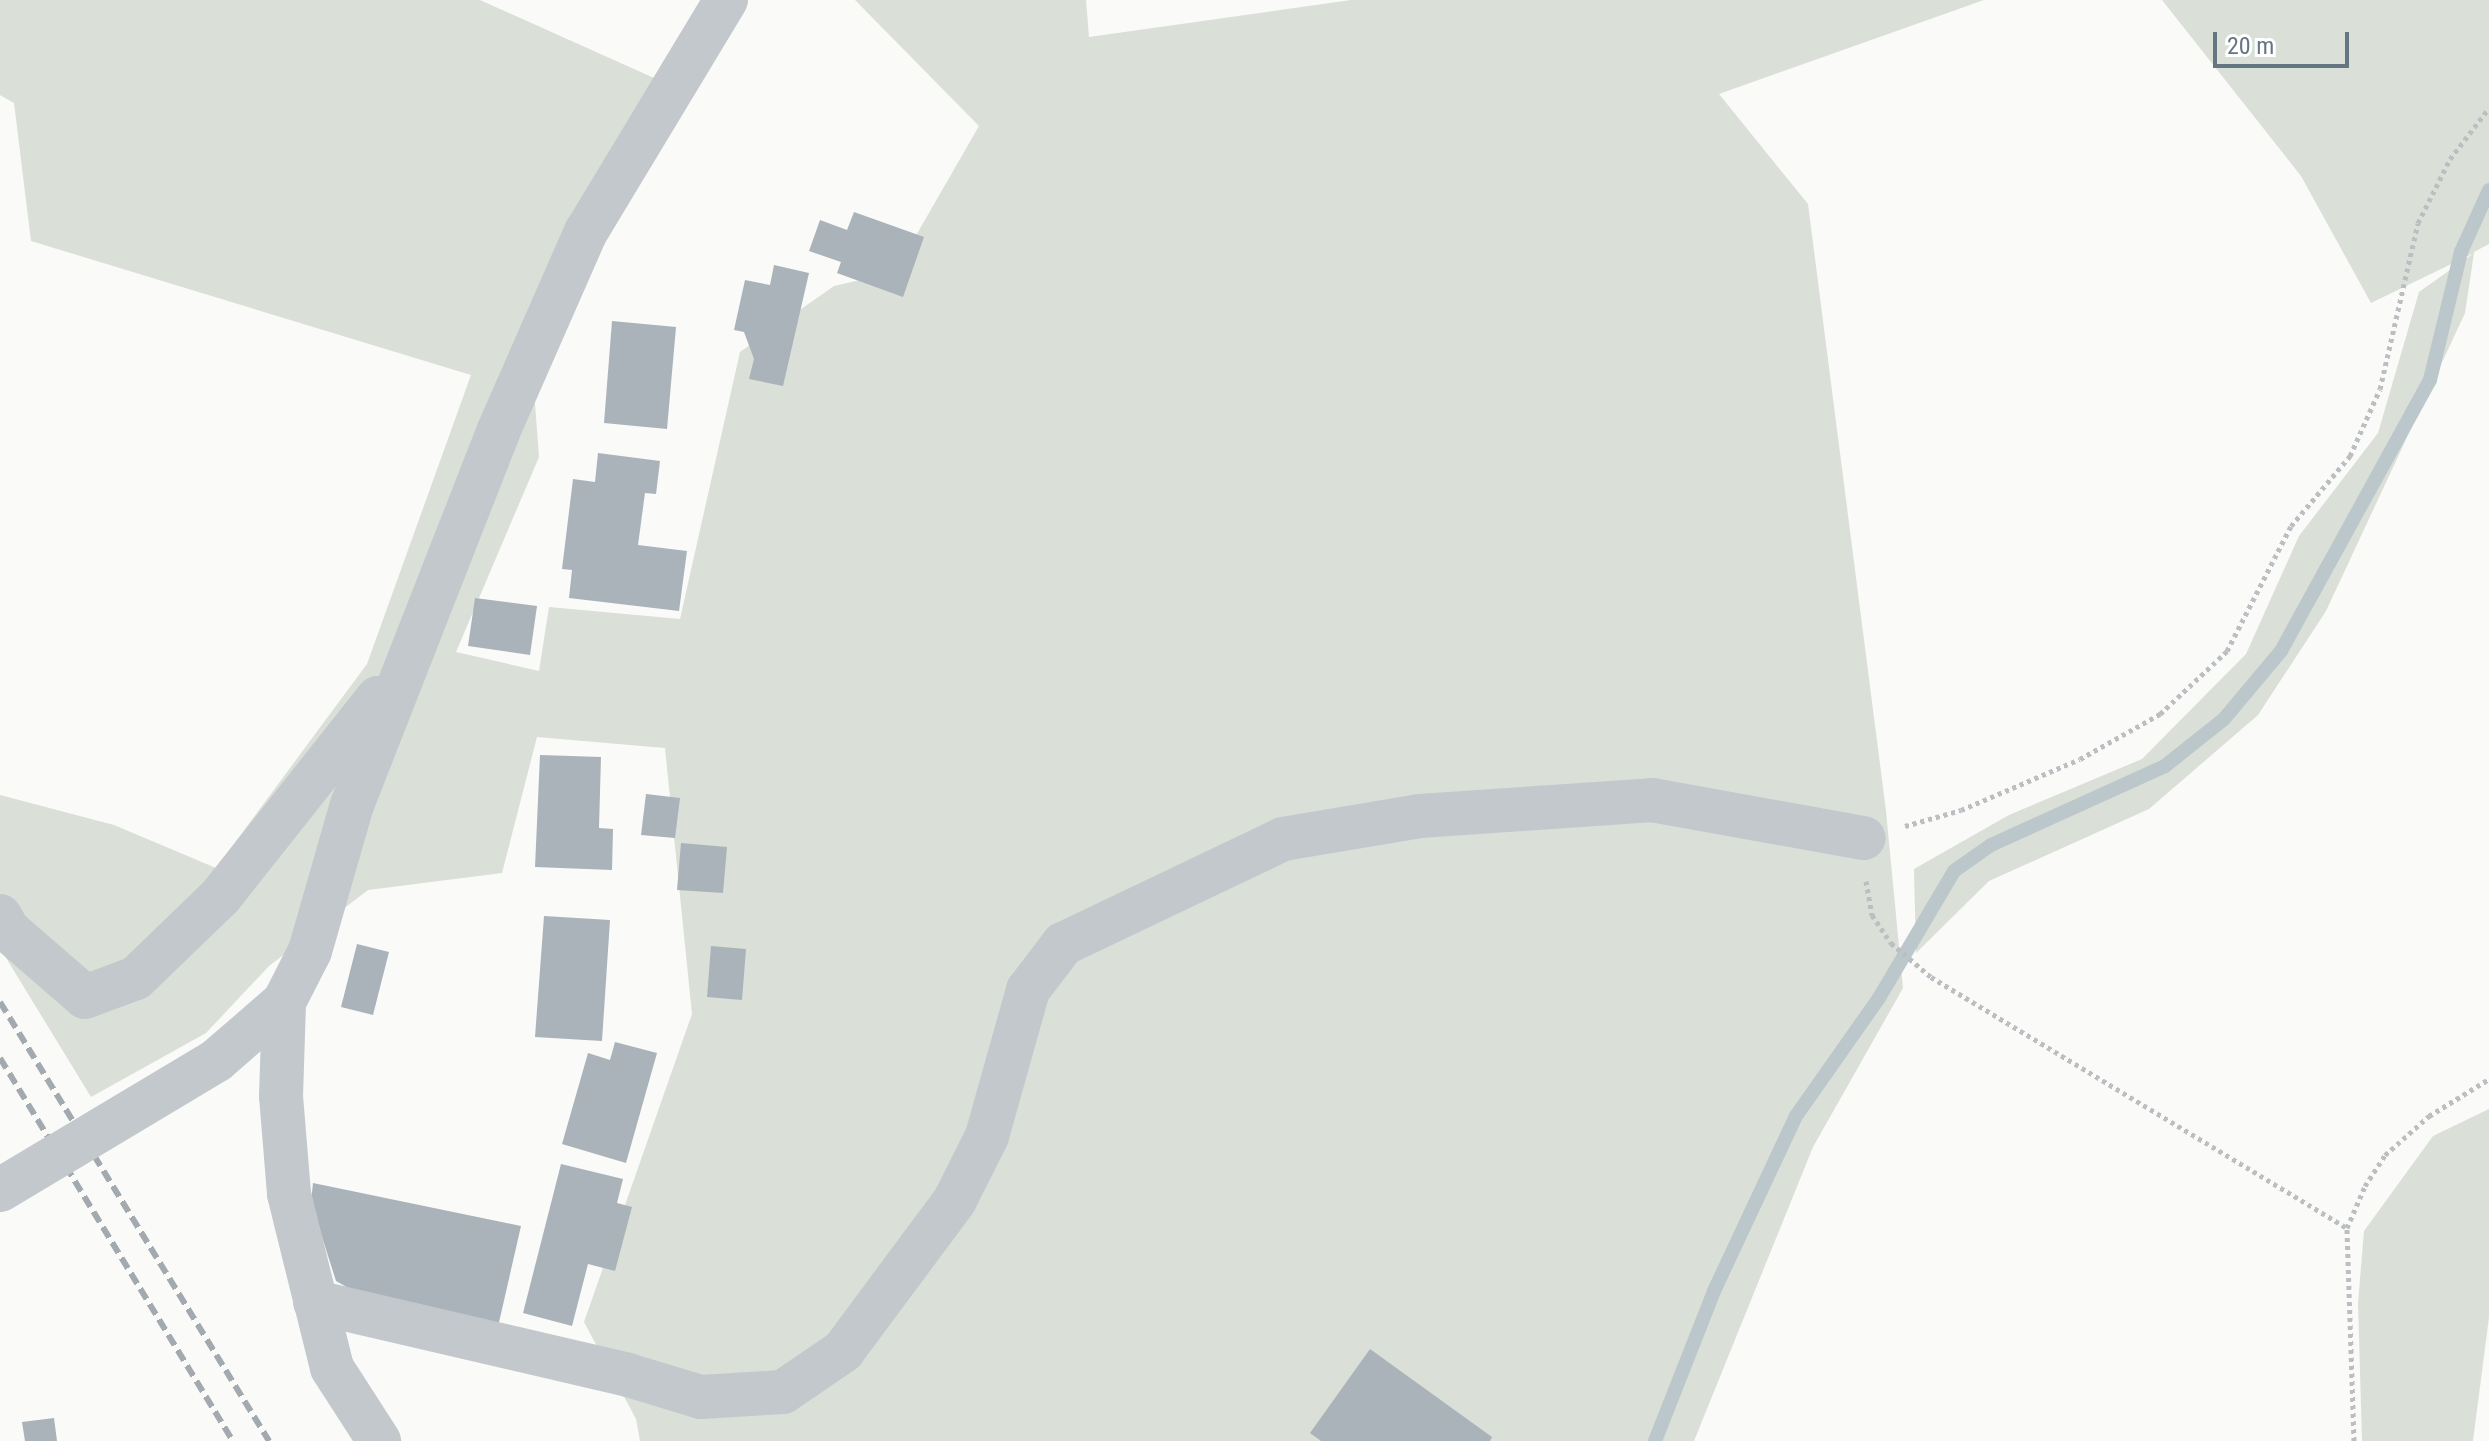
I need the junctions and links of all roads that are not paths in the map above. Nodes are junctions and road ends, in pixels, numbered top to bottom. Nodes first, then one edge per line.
1 (726, 0) edge
2 (402, 667) junction
3 (1864, 838) road end
4 (0, 916) edge
5 (284, 1002) junction
6 (0, 1190) edge
7 (315, 1302) junction
8 (379, 1441) edge

1 - 2 street
2 - 4 street
2 - 5 street
3 - 7 street
5 - 6 street, bridge
5 - 7 street
7 - 8 street

